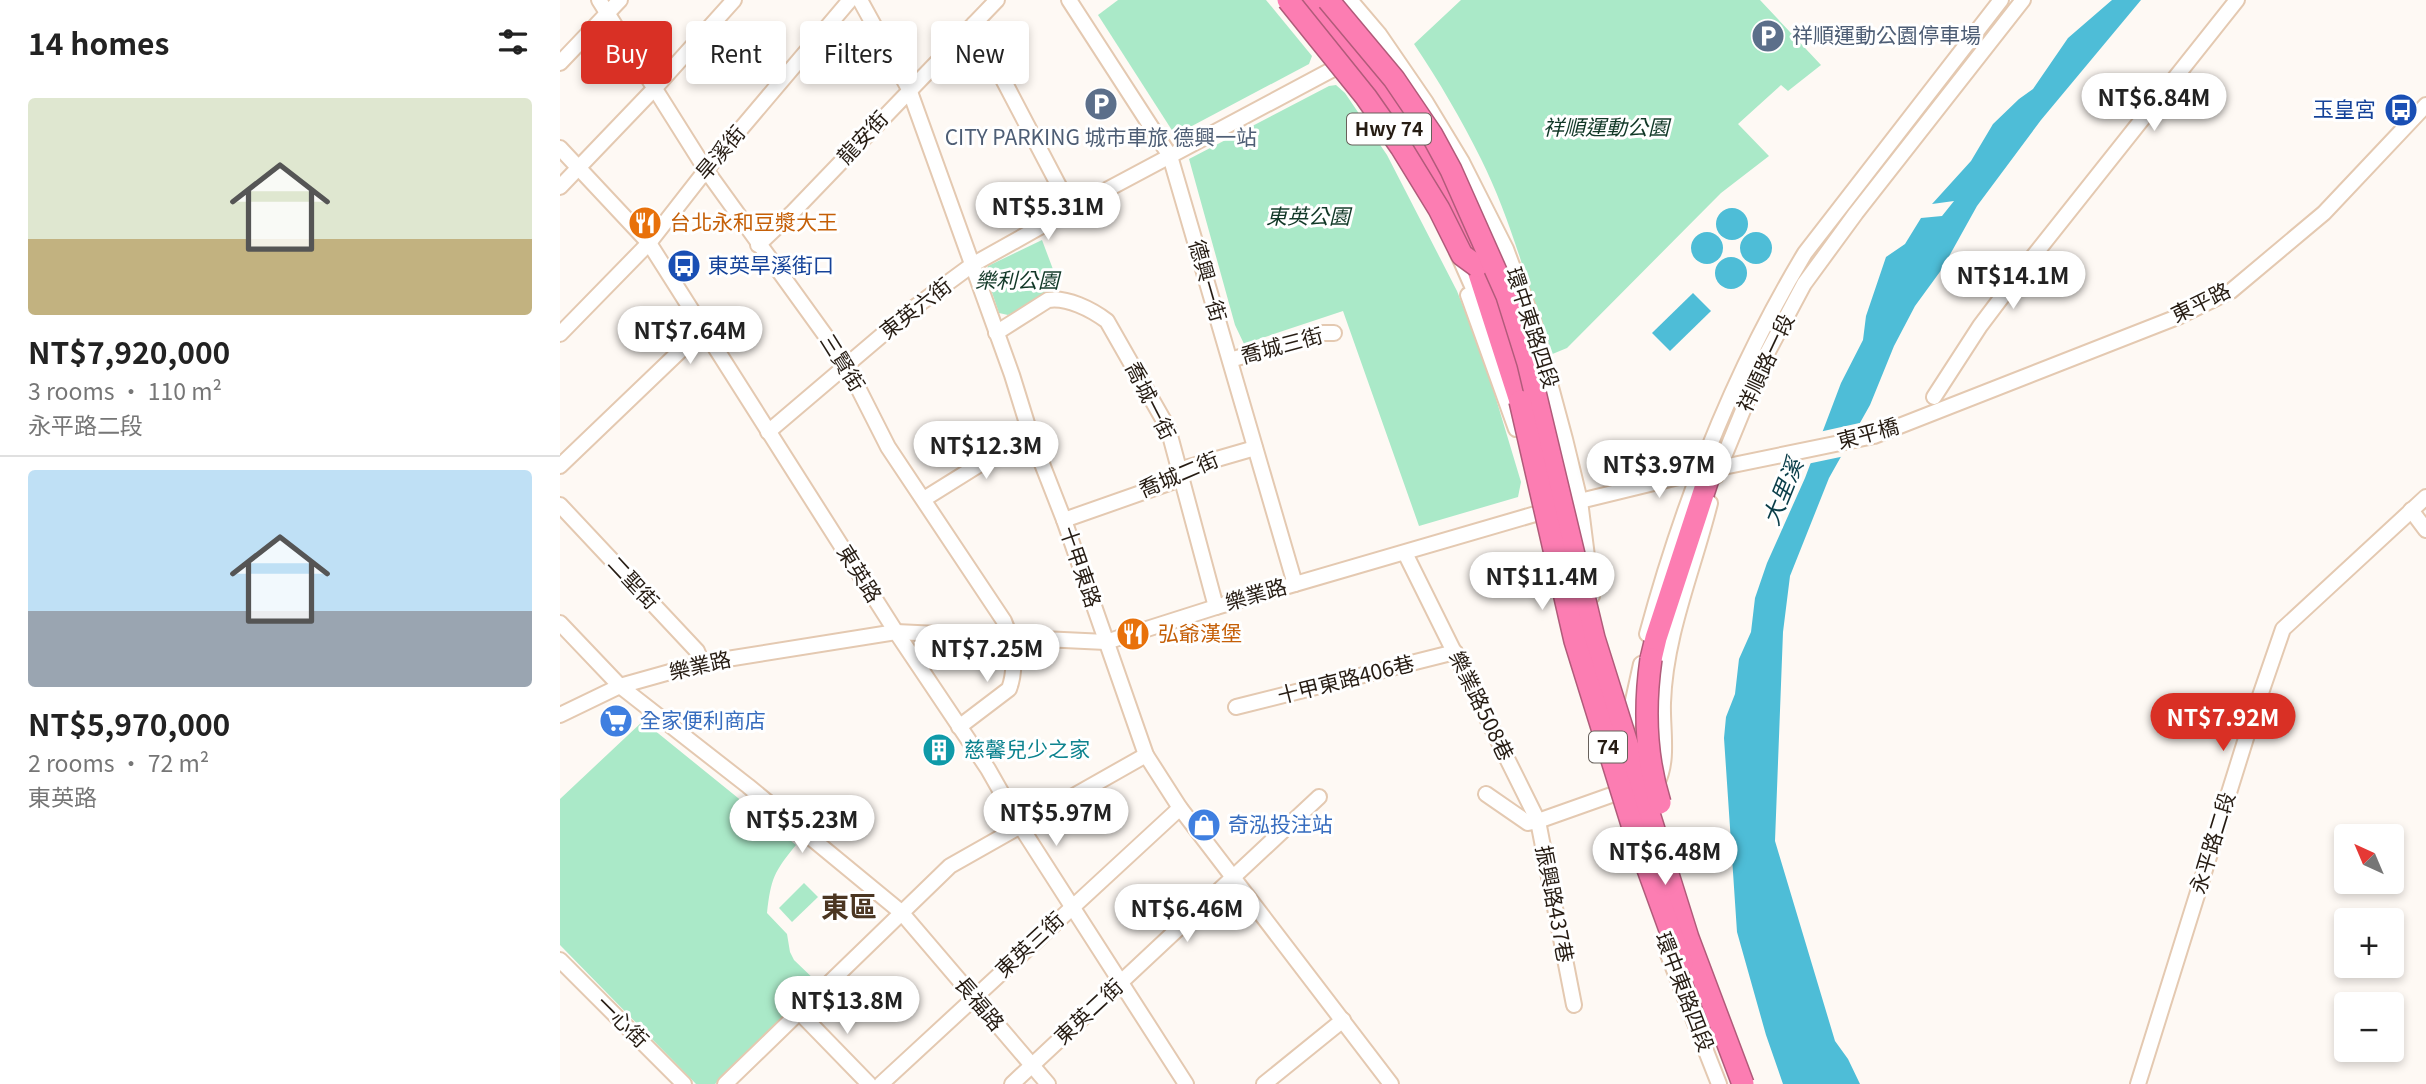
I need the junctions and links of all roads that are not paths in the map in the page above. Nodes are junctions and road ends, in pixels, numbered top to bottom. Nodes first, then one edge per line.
1 (598, 0) edge
2 (620, 0) edge
3 (734, 0) edge
4 (850, 0) edge
5 (860, 0) edge
6 (997, 0) edge
7 (1069, 0) edge
8 (1281, 0) edge
9 (1288, 0) edge
10 (1300, 0) edge
11 (1306, 0) edge
12 (1328, 0) edge
13 (1350, 0) edge
14 (2001, 0) edge
15 (2023, 0) edge
16 (2237, 0) edge
17 (607, 14) junction
18 (977, 21) edge
19 (560, 63) edge
20 (931, 67) edge
21 (1337, 67) junction
22 (1005, 84) edge
23 (654, 89) junction
24 (909, 89) junction
25 (2426, 105) edge
26 (560, 148) edge
27 (1170, 156) junction
28 (579, 168) junction
29 (706, 170) junction
30 (560, 187) edge
31 (1071, 209) junction
32 (649, 243) junction
33 (758, 245) junction
34 (972, 265) junction
35 (1477, 266) junction
36 (703, 329) junction
37 (996, 333) junction
38 (1334, 333) dead end
39 (560, 334) edge
40 (1230, 360) junction
41 (846, 364) junction
42 (1934, 397) dead end
43 (1923, 418) joint
44 (1516, 429) junction
45 (768, 432) junction
46 (1030, 433) junction
47 (1255, 448) junction
48 (560, 466) edge
49 (1715, 469) junction
50 (1179, 470) junction
51 (2426, 496) edge
52 (924, 499) junction
53 (1580, 501) junction
54 (560, 505) edge
55 (2411, 510) junction
56 (1536, 514) junction
57 (1064, 520) junction
58 (2426, 530) edge
59 (1405, 554) junction
60 (1295, 584) junction
61 (1216, 607) junction
62 (560, 623) edge
63 (896, 632) junction
64 (1012, 639) junction
65 (1106, 642) junction
66 (1455, 652) junction
67 (702, 663) junction
68 (620, 686) junction
69 (1586, 699) junction
70 (1236, 707) dead end
71 (560, 715) edge
72 (959, 727) junction
73 (1146, 755) junction
74 (1615, 788) junction
75 (1486, 794) dead end
76 (1319, 797) dead end
77 (1180, 808) junction
78 (1538, 821) junction
79 (1627, 823) junction
80 (1021, 827) junction
81 (1233, 877) junction
82 (1073, 906) junction
83 (901, 912) junction
84 (560, 960) edge
85 (1121, 981) junction
86 (974, 998) junction
87 (1574, 1005) dead end
88 (800, 1013) junction
89 (1343, 1020) junction
90 (1727, 1041) junction
91 (1032, 1066) junction
92 (684, 1084) edge
93 (725, 1084) edge
94 (869, 1084) edge
95 (881, 1084) edge
96 (1012, 1084) edge
97 (1048, 1084) edge
98 (1186, 1084) edge
99 (1264, 1084) edge
100 (1391, 1084) edge
101 (1719, 1084) edge
102 (1729, 1084) edge
103 (1743, 1084) edge
104 (2138, 1084) edge

1 - 17 street, 三賢街
2 - 17 street
3 - 23 street
4 - 29 street, 旱溪街
5 - 24 street, 十甲東路
6 - 18 street, 龍安街
7 - 27 street, 德興一街
8 - 21 street, 環中東路四段
9 - 35 highway, Hwy 74, bridge
10 - 44 street, 環中東路四段
11 - 35 highway, 74
12 - 90 highway, 74, bridge
13 - 53 street, 環中東路四段
14 - 49 street, 祥順路一段
15 - 49 street, 祥順路一段
16 - 42 street
17 - 19 street
17 - 23 street, 三賢街
20 - 24 street, 龍安街
21 - 27 street, 東英六街
21 - 44 street, 環中東路四段
22 - 31 street
23 - 28 street
23 - 29 street, 三賢街
24 - 33 street, 龍安街
24 - 34 street, 十甲東路
25 - 43 street, 東平路
26 - 28 street, 東英路
27 - 31 street, 東英六街
27 - 40 street, 德興一街
28 - 30 street
28 - 32 street, 東英路
29 - 32 street, 旱溪街
29 - 33 street, 三賢街
31 - 34 street, 東英六街
32 - 36 street, 東英路
32 - 39 street, 旱溪街
33 - 41 street, 三賢街
34 - 37 street, 十甲東路
34 - 41 street, 東英六街
35 - 102 highway, 74, bridge
36 - 45 street, 東英路
36 - 48 street
37 - 46 street, 十甲東路
37 - 50 street, 喬城一街
38 - 40 street, 喬城三街
40 - 47 street, 德興一街
41 - 45 street, 東英六街
41 - 52 street, 三賢街
43 - 49 street, 東平橋
44 - 56 street, 環中東路四段
45 - 63 street, 東英路
46 - 52 street
46 - 57 street, 十甲東路
47 - 50 street, 喬城二街
47 - 60 street, 德興一街
49 - 53 street
49 - 74 street, 祥順路一段
49 - 79 street, 祥順路一段
49 - 90 highway, bridge
50 - 57 street, 喬城二街
50 - 61 street, 喬城一街
51 - 55 street, 永平路二段
52 - 64 street, 三賢街
53 - 56 street, 樂業路
53 - 69 street, 環中東路四段
54 - 67 street, 二聖街
55 - 58 street
55 - 104 street, 永平路二段
56 - 59 street, 樂業路
56 - 69 street, 環中東路四段
57 - 65 street, 十甲東路
59 - 60 street, 樂業路
59 - 66 street, 樂業路508巷
60 - 61 street, 樂業路
61 - 65 street, 樂業路
62 - 68 street, 長福路
63 - 64 street, 樂業路
63 - 67 street, 樂業路
63 - 72 street, 東英路
64 - 65 street, 樂業路
64 - 72 street, 三賢街
65 - 73 street, 十甲東路
66 - 70 street, 十甲東路406巷
66 - 78 street, 樂業路508巷
67 - 68 street, 樂業路
68 - 71 street, 樂業路
68 - 83 street, 長福路
69 - 74 street, 環中東路四段
72 - 80 street, 東英路
73 - 77 street, 十甲東路
73 - 80 street
74 - 78 street
74 - 79 street, 環中東路四段
75 - 78 street, 振興路437巷
76 - 81 street, 東英二街
77 - 81 street, 十甲東路
77 - 82 street, 東英三街
78 - 87 street, 振興路437巷
79 - 101 street, 環中東路四段
80 - 82 street, 東英路
80 - 83 street
81 - 85 street, 東英二街
81 - 89 street, 十甲東路
82 - 85 street, 東英路
82 - 86 street, 東英三街
83 - 86 street, 長福路
83 - 88 street
84 - 92 street, 一心街
85 - 91 street, 東英二街
85 - 98 street, 東英路
86 - 91 street, 長福路
86 - 95 street, 東英三街
88 - 93 street
88 - 94 street
89 - 99 street
89 - 100 street, 十甲東路
90 - 103 highway, 74, bridge
91 - 96 street, 東英二街
91 - 97 street, 長福路

